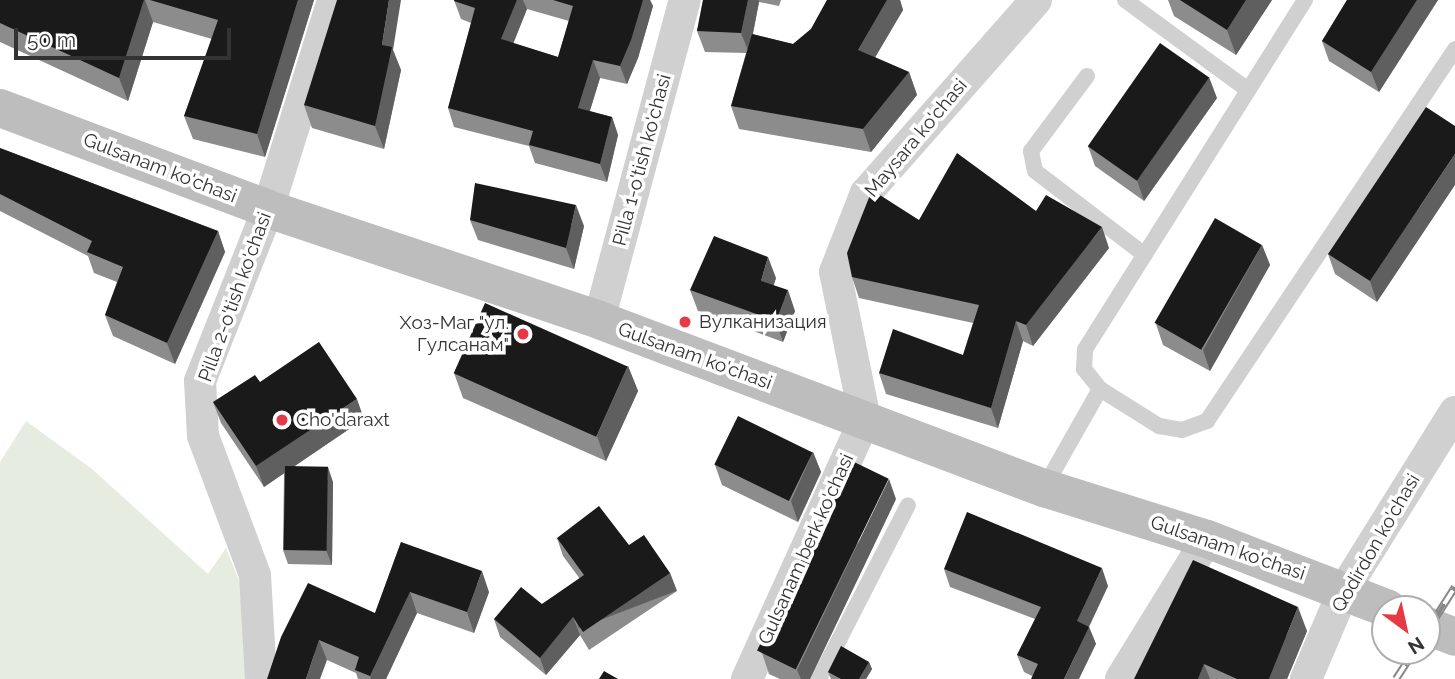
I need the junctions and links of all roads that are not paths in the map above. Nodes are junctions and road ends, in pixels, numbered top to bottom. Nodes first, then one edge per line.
1 (333, 0) edge
2 (685, 0) edge
3 (1036, 0) edge
4 (1125, 0) edge
5 (1305, 0) edge
6 (1455, 49) edge
7 (1087, 76) dead end
8 (1248, 90) junction
9 (0, 108) edge
10 (268, 209) junction
11 (1144, 255) junction
12 (599, 320) junction
13 (1100, 389) junction
14 (1455, 412) edge
15 (865, 419) junction
16 (1044, 488) junction
17 (908, 505) dead end
18 (1208, 539) junction
19 (1344, 590) junction
20 (1371, 602) edge
21 (261, 679) edge
22 (748, 679) edge
23 (820, 679) edge
24 (1121, 679) edge
25 (1306, 679) edge

1 - 10 street, Pilla 2-o'tish ko'chasi
2 - 12 street, Pilla 1-o'tish ko'chasi
3 - 15 street, Maysara ko'chasi
4 - 8 lane
5 - 8 lane
6 - 13 lane
7 - 11 lane
8 - 11 lane
9 - 10 main road, Gulsanam ko'chasi
10 - 12 main road, Gulsanam ko'chasi
10 - 21 street, Pilla 2-o'tish ko'chasi
11 - 13 lane
12 - 15 main road, Gulsanam ko'chasi
13 - 16 lane
14 - 19 street, Qodirdon ko'chasi
15 - 16 main road, Gulsanam ko'chasi
15 - 22 street, Gulsanam berk ko'chasi
16 - 18 main road, Gulsanam ko'chasi
17 - 23 lane
18 - 19 main road, Gulsanam ko'chasi
18 - 24 street
19 - 20 main road, Gulsanam ko'chasi
19 - 25 street, Qodirdon ko'chasi

